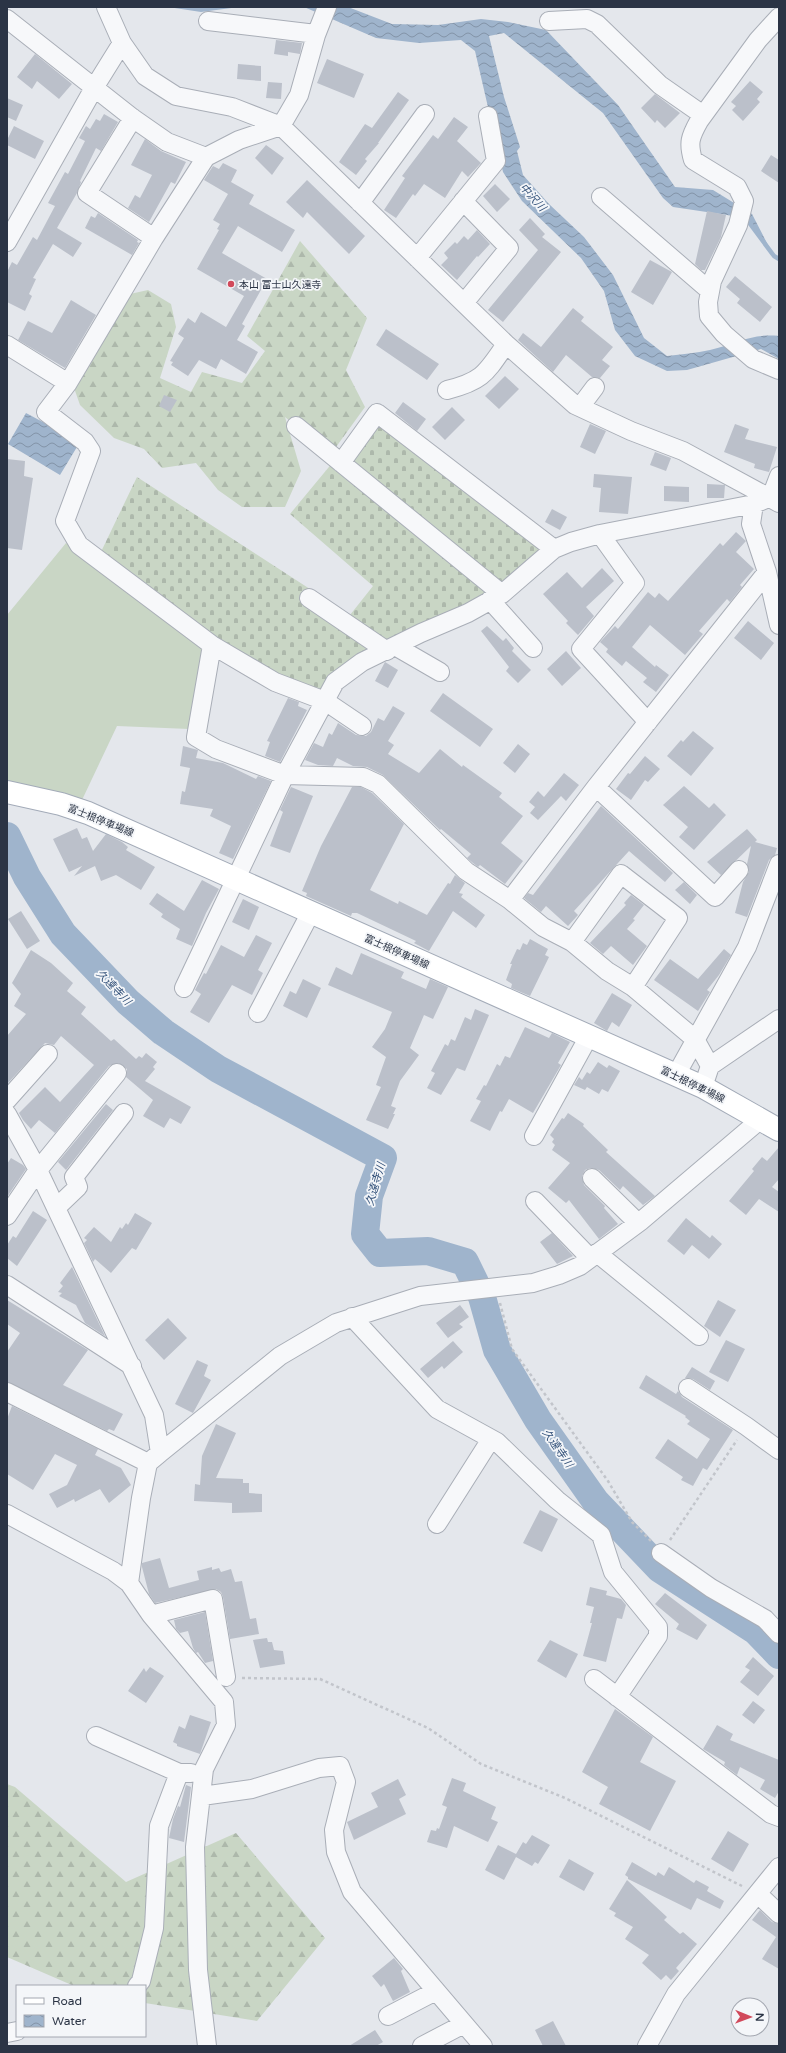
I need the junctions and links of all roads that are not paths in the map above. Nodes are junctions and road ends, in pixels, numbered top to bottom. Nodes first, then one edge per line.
1 (106, 7) edge
2 (779, 17) edge
3 (7, 19) edge
4 (208, 21) dead end
5 (322, 21) edge
6 (549, 21) dead end
7 (122, 43) junction
8 (94, 88) junction
9 (425, 114) dead end
10 (703, 115) junction
11 (488, 116) dead end
12 (132, 118) junction
13 (282, 126) junction
14 (206, 157) junction
15 (602, 197) dead end
16 (463, 201) junction
17 (360, 203) junction
18 (154, 238) junction
19 (7, 242) edge
20 (417, 258) junction
21 (710, 291) junction
22 (464, 304) junction
23 (506, 344) junction
24 (7, 345) edge
25 (779, 370) edge
26 (68, 383) junction
27 (595, 387) dead end
28 (448, 390) dead end
29 (580, 407) junction
30 (296, 426) dead end
31 (341, 463) junction
32 (779, 476) edge
33 (775, 500) edge
34 (754, 504) junction
35 (600, 534) junction
36 (554, 549) junction
37 (767, 572) junction
38 (496, 597) junction
39 (309, 598) dead end
40 (779, 625) edge
41 (212, 645) junction
42 (391, 648) junction
43 (533, 648) dead end
44 (440, 672) dead end
45 (324, 701) junction
46 (648, 722) junction
47 (362, 726) dead end
48 (285, 775) junction
49 (596, 787) junction
50 (7, 792) edge
51 (779, 864) edge
52 (738, 870) dead end
53 (236, 878) junction
54 (510, 900) junction
55 (311, 912) junction
56 (572, 942) junction
57 (633, 987) junction
58 (184, 988) dead end
59 (258, 1013) dead end
60 (779, 1019) edge
61 (589, 1036) junction
62 (695, 1039) junction
63 (48, 1054) dead end
64 (710, 1066) junction
65 (117, 1073) dead end
66 (676, 1075) junction
67 (703, 1087) junction
68 (7, 1100) edge
69 (124, 1113) dead end
70 (7, 1114) edge
71 (761, 1119) junction
72 (779, 1130) edge
73 (534, 1136) dead end
74 (38, 1170) junction
75 (592, 1178) dead end
76 (534, 1200) dead end
77 (56, 1208) junction
78 (7, 1216) edge
79 (638, 1222) junction
80 (594, 1256) junction
81 (7, 1285) edge
82 (352, 1317) junction
83 (699, 1336) dead end
84 (133, 1367) junction
85 (688, 1388) dead end
86 (7, 1392) edge
87 (491, 1439) junction
88 (779, 1450) edge
89 (154, 1458) junction
90 (7, 1514) edge
91 (437, 1524) dead end
92 (661, 1553) road end
93 (129, 1583) junction
94 (151, 1615) junction
95 (779, 1634) edge
96 (226, 1677) road end
97 (594, 1679) dead end
98 (617, 1697) junction
99 (96, 1736) dead end
100 (179, 1773) junction
101 (204, 1773) junction
102 (202, 1796) junction
103 (779, 1817) edge
104 (779, 1867) edge
105 (758, 1894) junction
106 (779, 1914) edge
107 (138, 1985) edge
108 (436, 1991) junction
109 (388, 2016) dead end
110 (464, 2024) junction
111 (207, 2046) edge
112 (422, 2046) edge
113 (483, 2046) edge
114 (647, 2046) edge

1 - 7 street
2 - 10 street
3 - 8 street
4 - 5 street
5 - 13 street
6 - 10 street
7 - 8 street
7 - 13 street
8 - 12 street
8 - 19 street
9 - 17 street
10 - 21 street
11 - 16 street
12 - 14 street
12 - 18 street
13 - 14 street
13 - 17 street
14 - 18 street
15 - 21 street
16 - 20 street
16 - 22 street
17 - 20 street
18 - 26 street
20 - 22 street
21 - 25 street
22 - 23 street
23 - 28 street
23 - 29 street
24 - 26 street
26 - 41 street
27 - 29 street
29 - 33 street
30 - 31 street
31 - 36 street
31 - 38 street
32 - 33 street
33 - 34 street
34 - 35 street
34 - 37 street
35 - 36 street
35 - 46 street
36 - 38 street
37 - 40 street
37 - 46 street
38 - 42 street
38 - 43 street
39 - 42 street
41 - 45 street
41 - 48 street
42 - 44 street
42 - 45 street
45 - 47 street
45 - 48 street
46 - 49 street
48 - 53 street
48 - 54 street
49 - 52 street
49 - 54 street
50 - 53 main road, 富士根停車場線
51 - 62 street
53 - 55 main road, 富士根停車場線
53 - 58 street
54 - 56 street
55 - 59 street
55 - 61 main road, 富士根停車場線
56 - 57 street
56 - 57 street
57 - 62 street
60 - 64 street
61 - 66 main road, 富士根停車場線
61 - 73 street
62 - 64 street
62 - 66 street
63 - 68 street
64 - 67 street
65 - 74 street
66 - 67 main road, 富士根停車場線
67 - 71 main road, 富士根停車場線
69 - 77 street
70 - 74 street
71 - 72 main road, 富士根停車場線
71 - 79 street
74 - 77 street
74 - 78 street
75 - 79 street
76 - 80 street
77 - 84 street
79 - 80 street
80 - 82 street
80 - 83 street
81 - 84 street
82 - 87 street
82 - 89 street
84 - 89 street
85 - 88 street
86 - 89 street
87 - 91 street
87 - 98 street
89 - 93 street
90 - 93 street
92 - 95 street
93 - 94 street
94 - 96 street
94 - 101 street
97 - 98 street
98 - 103 street
99 - 100 street
100 - 101 street
100 - 107 street
101 - 102 street
102 - 108 street
102 - 111 street
104 - 105 street
105 - 106 street
105 - 114 street
108 - 109 street
108 - 110 street
110 - 112 street
110 - 113 street

